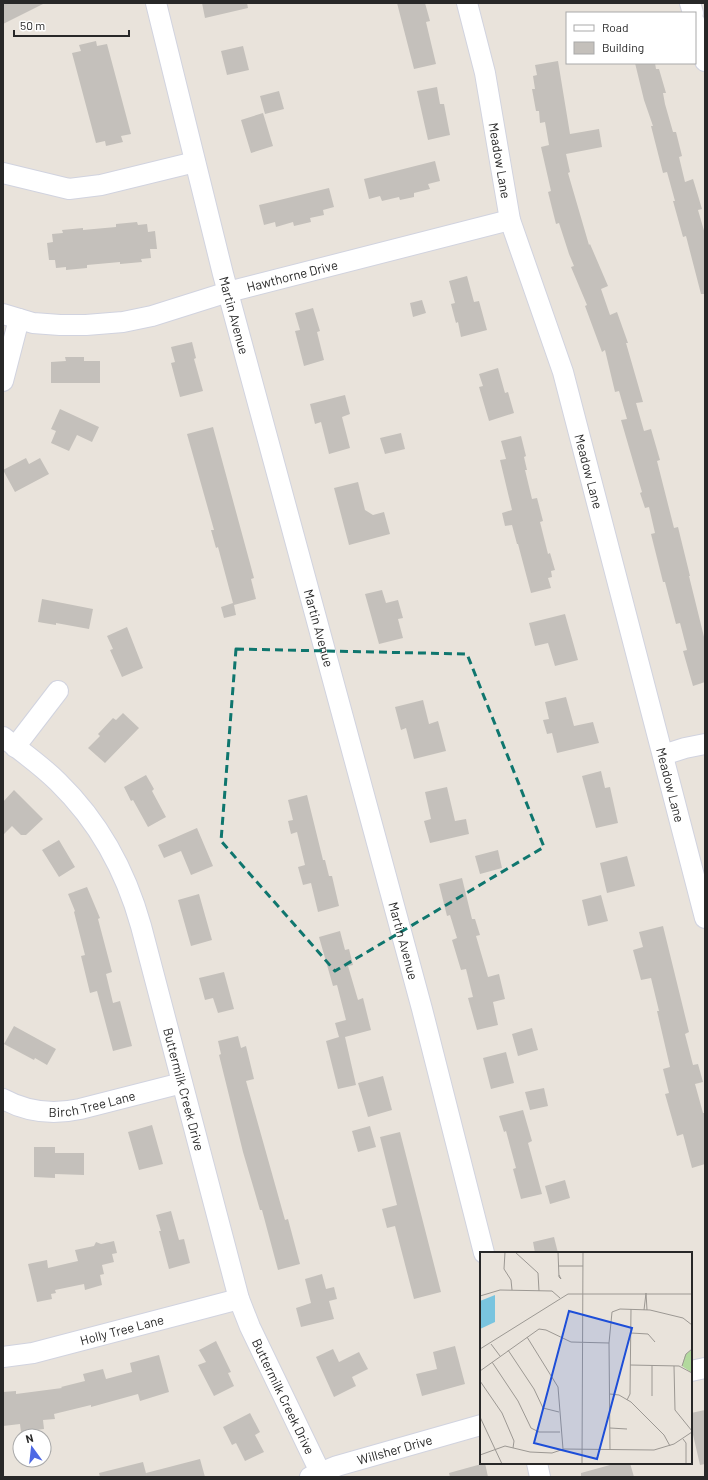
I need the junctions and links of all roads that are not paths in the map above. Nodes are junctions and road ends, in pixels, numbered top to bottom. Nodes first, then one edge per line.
1 (156, 3) edge
2 (467, 3) edge
3 (696, 26) edge
4 (705, 57) edge
5 (195, 162) junction
6 (3, 172) edge
7 (510, 220) junction
8 (228, 292) junction
9 (11, 317) edge
10 (3, 380) edge
11 (58, 691) dead end
12 (9, 742) edge
13 (705, 744) edge
14 (663, 755) junction
15 (705, 918) edge
16 (182, 1083) junction
17 (3, 1100) edge
18 (484, 1252) edge
19 (239, 1299) junction
20 (3, 1357) edge
21 (705, 1368) edge
22 (692, 1371) edge
23 (480, 1425) edge
24 (537, 1464) edge
25 (315, 1474) edge
26 (540, 1477) edge

1 - 5 street, Martin Avenue
2 - 7 street, Meadow Lane
3 - 4 street
5 - 6 street
5 - 8 street, Martin Avenue
7 - 8 street, Hawthorne Drive
7 - 14 street, Meadow Lane
8 - 9 street, Hawthorne Drive
8 - 18 street, Martin Avenue
9 - 10 street
11 - 12 street
12 - 16 street, Buttermilk Creek Drive
13 - 14 street
14 - 15 street, Meadow Lane
16 - 17 street, Birch Tree Lane
16 - 19 street, Buttermilk Creek Drive
19 - 20 street, Holly Tree Lane
19 - 25 street, Buttermilk Creek Drive
21 - 22 street
23 - 25 street, Willsher Drive
24 - 26 street

